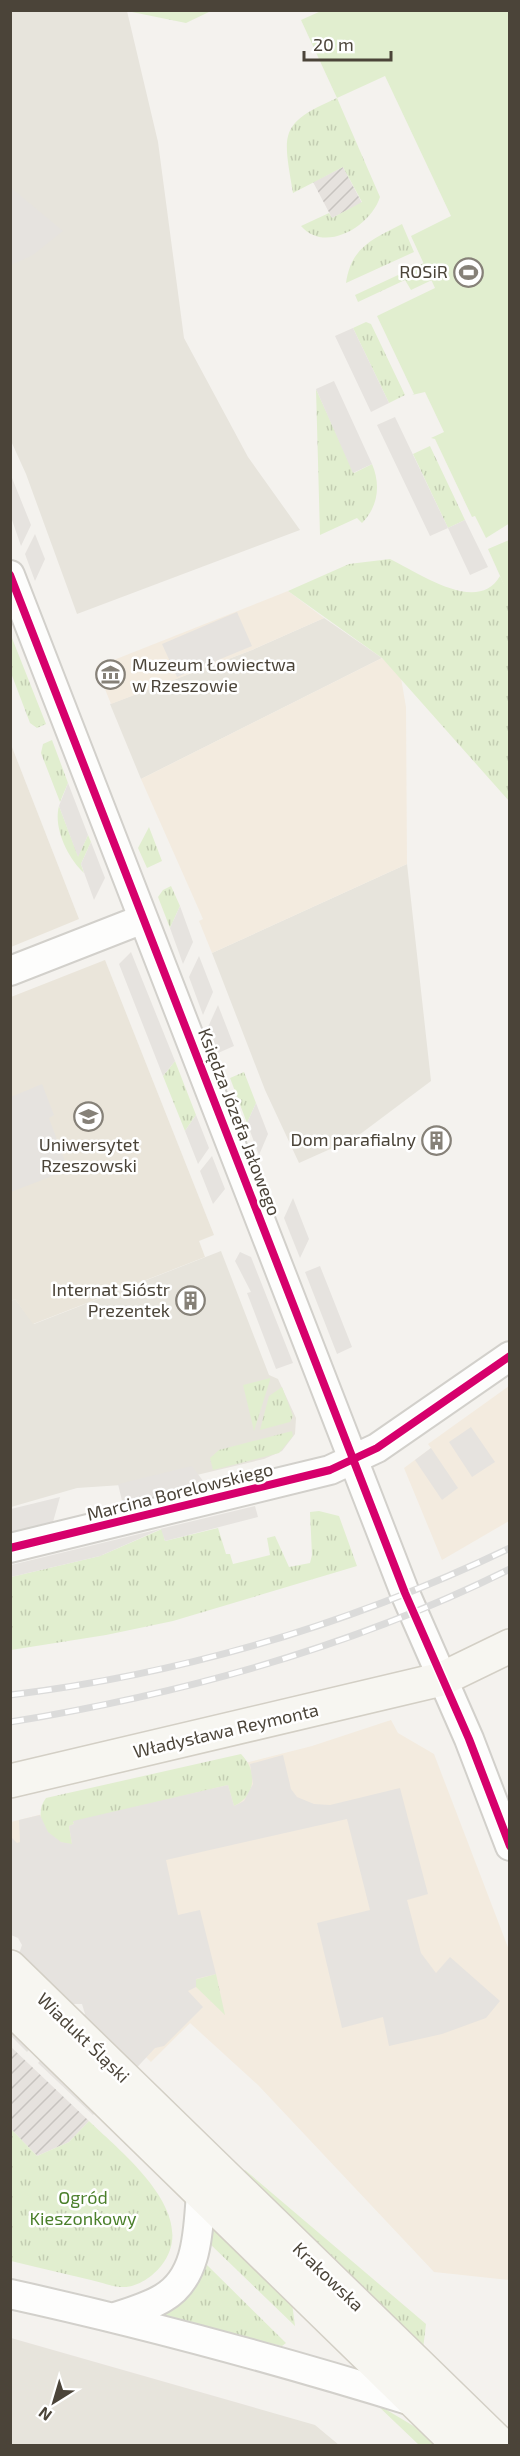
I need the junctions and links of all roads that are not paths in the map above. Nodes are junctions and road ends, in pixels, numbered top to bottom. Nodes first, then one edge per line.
1 (10, 575) edge
2 (144, 919) junction
3 (10, 971) edge
4 (510, 1356) edge
5 (355, 1460) junction
6 (10, 1548) edge
7 (510, 1646) edge
8 (442, 1679) junction
9 (10, 1781) edge
10 (510, 1846) edge
11 (10, 1967) edge
12 (10, 2007) edge
13 (145, 2118) junction
14 (201, 2193) junction
15 (10, 2294) edge
16 (115, 2317) junction
17 (415, 2402) junction
18 (460, 2445) edge
19 (501, 2445) edge

1 - 2 street, Księdza Józefa Jałowego
2 - 3 street
2 - 5 street, Księdza Józefa Jałowego
4 - 5 street, Marcina Borelowskiego
5 - 6 street, Marcina Borelowskiego
5 - 8 street, Księdza Józefa Jałowego
7 - 8 main road, Władysława Reymonta
8 - 9 main road, Władysława Reymonta
8 - 10 street
11 - 13 main road, Wiadukt Śląski
12 - 13 main road, Wiadukt Śląski
13 - 14 main road, Krakowska
13 - 19 main road, Krakowska
14 - 16 street
14 - 17 main road, Krakowska
15 - 16 street
16 - 17 street
17 - 18 main road, Krakowska

